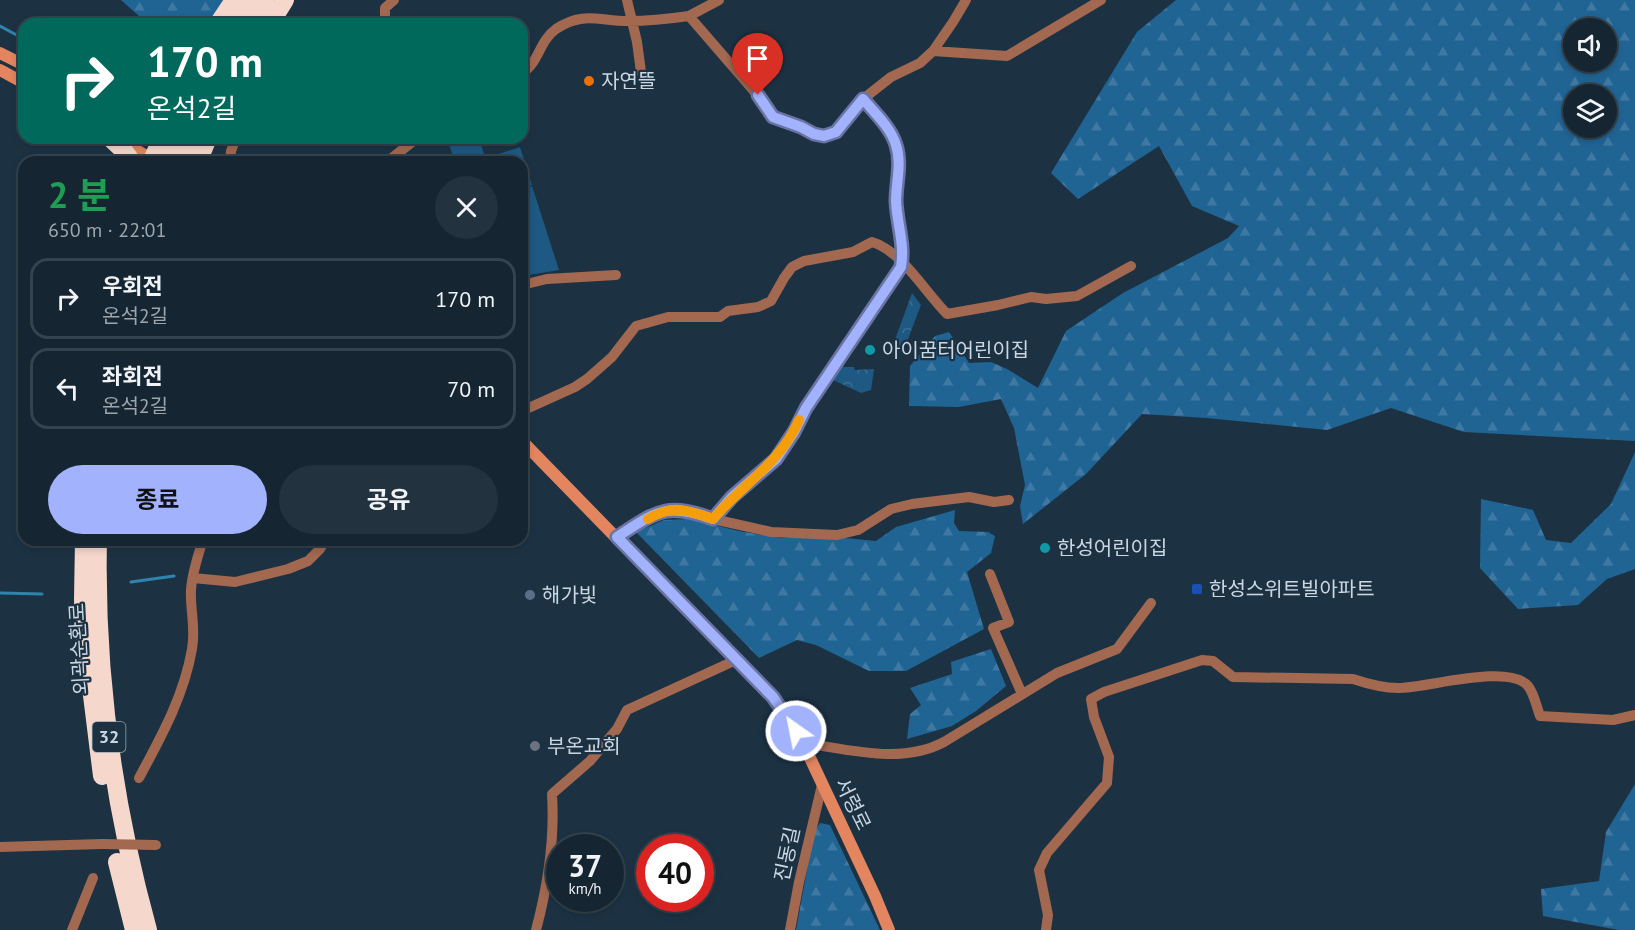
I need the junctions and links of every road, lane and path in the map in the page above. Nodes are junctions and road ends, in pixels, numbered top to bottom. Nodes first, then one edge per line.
1 (265, 0) edge
2 (285, 0) edge
3 (394, 0) edge
4 (627, 0) edge
5 (719, 0) edge
6 (966, 0) edge
7 (1101, 0) edge
8 (244, 13) edge
9 (689, 16) junction
10 (274, 18) edge
11 (385, 18) edge
12 (632, 21) junction
13 (933, 51) junction
14 (0, 54) edge
15 (18, 62) edge
16 (528, 68) edge
17 (0, 70) edge
18 (641, 72) dead end
19 (18, 80) edge
20 (863, 99) junction
21 (116, 144) edge
22 (126, 144) edge
23 (137, 144) edge
24 (170, 144) edge
25 (196, 144) edge
26 (410, 144) edge
27 (128, 156) edge
28 (147, 156) edge
29 (150, 156) edge
30 (160, 156) edge
31 (186, 156) edge
32 (394, 156) edge
33 (902, 262) junction
34 (1131, 266) dead end
35 (616, 275) dead end
36 (528, 284) edge
37 (528, 408) edge
38 (528, 447) edge
39 (1009, 500) dead end
40 (713, 519) junction
41 (617, 537) junction
42 (78, 546) edge
43 (84, 546) edge
44 (98, 546) edge
45 (106, 546) edge
46 (201, 546) edge
47 (322, 546) edge
48 (990, 574) dead end
49 (193, 578) junction
50 (82, 599) junction
51 (1151, 603) dead end
52 (100, 648) junction
53 (736, 660) junction
54 (1022, 694) junction
55 (1635, 715) edge
56 (803, 743) junction
57 (139, 777) dead end
58 (822, 786) junction
59 (156, 845) dead end
60 (0, 846) edge
61 (93, 878) dead end
62 (72, 930) edge
63 (134, 930) edge
64 (148, 930) edge
65 (536, 930) edge
66 (790, 930) edge
67 (890, 930) edge
68 (1046, 930) edge

1 - 8 highway
2 - 10 highway
3 - 11 street
4 - 12 street
5 - 9 street
6 - 13 street
7 - 13 street
9 - 12 street
9 - 20 street
12 - 16 street
12 - 18 street
13 - 20 street
14 - 15 street
17 - 19 street
20 - 33 street
21 - 27 highway
22 - 28 street
23 - 29 street
24 - 30 highway
25 - 31 highway
26 - 32 street
33 - 34 street
33 - 37 street
33 - 40 street
35 - 36 street
38 - 41 street, 서령로
39 - 40 street
40 - 41 street
41 - 53 street, 서령로
42 - 50 highway
43 - 50 highway, 외곽순환로 / 32
44 - 52 highway, 외곽순환로 / 32
45 - 52 highway
46 - 49 street
47 - 49 street
48 - 54 street
49 - 57 street
50 - 63 highway, 외곽순환로 / 32
51 - 54 street
52 - 64 highway, 외곽순환로 / 32
53 - 56 street, 서령로
53 - 65 street
54 - 56 street
55 - 68 street
56 - 58 street, 서령로
58 - 66 street, 진동길
58 - 67 street, 서령로
59 - 60 street, bridge
61 - 62 street

